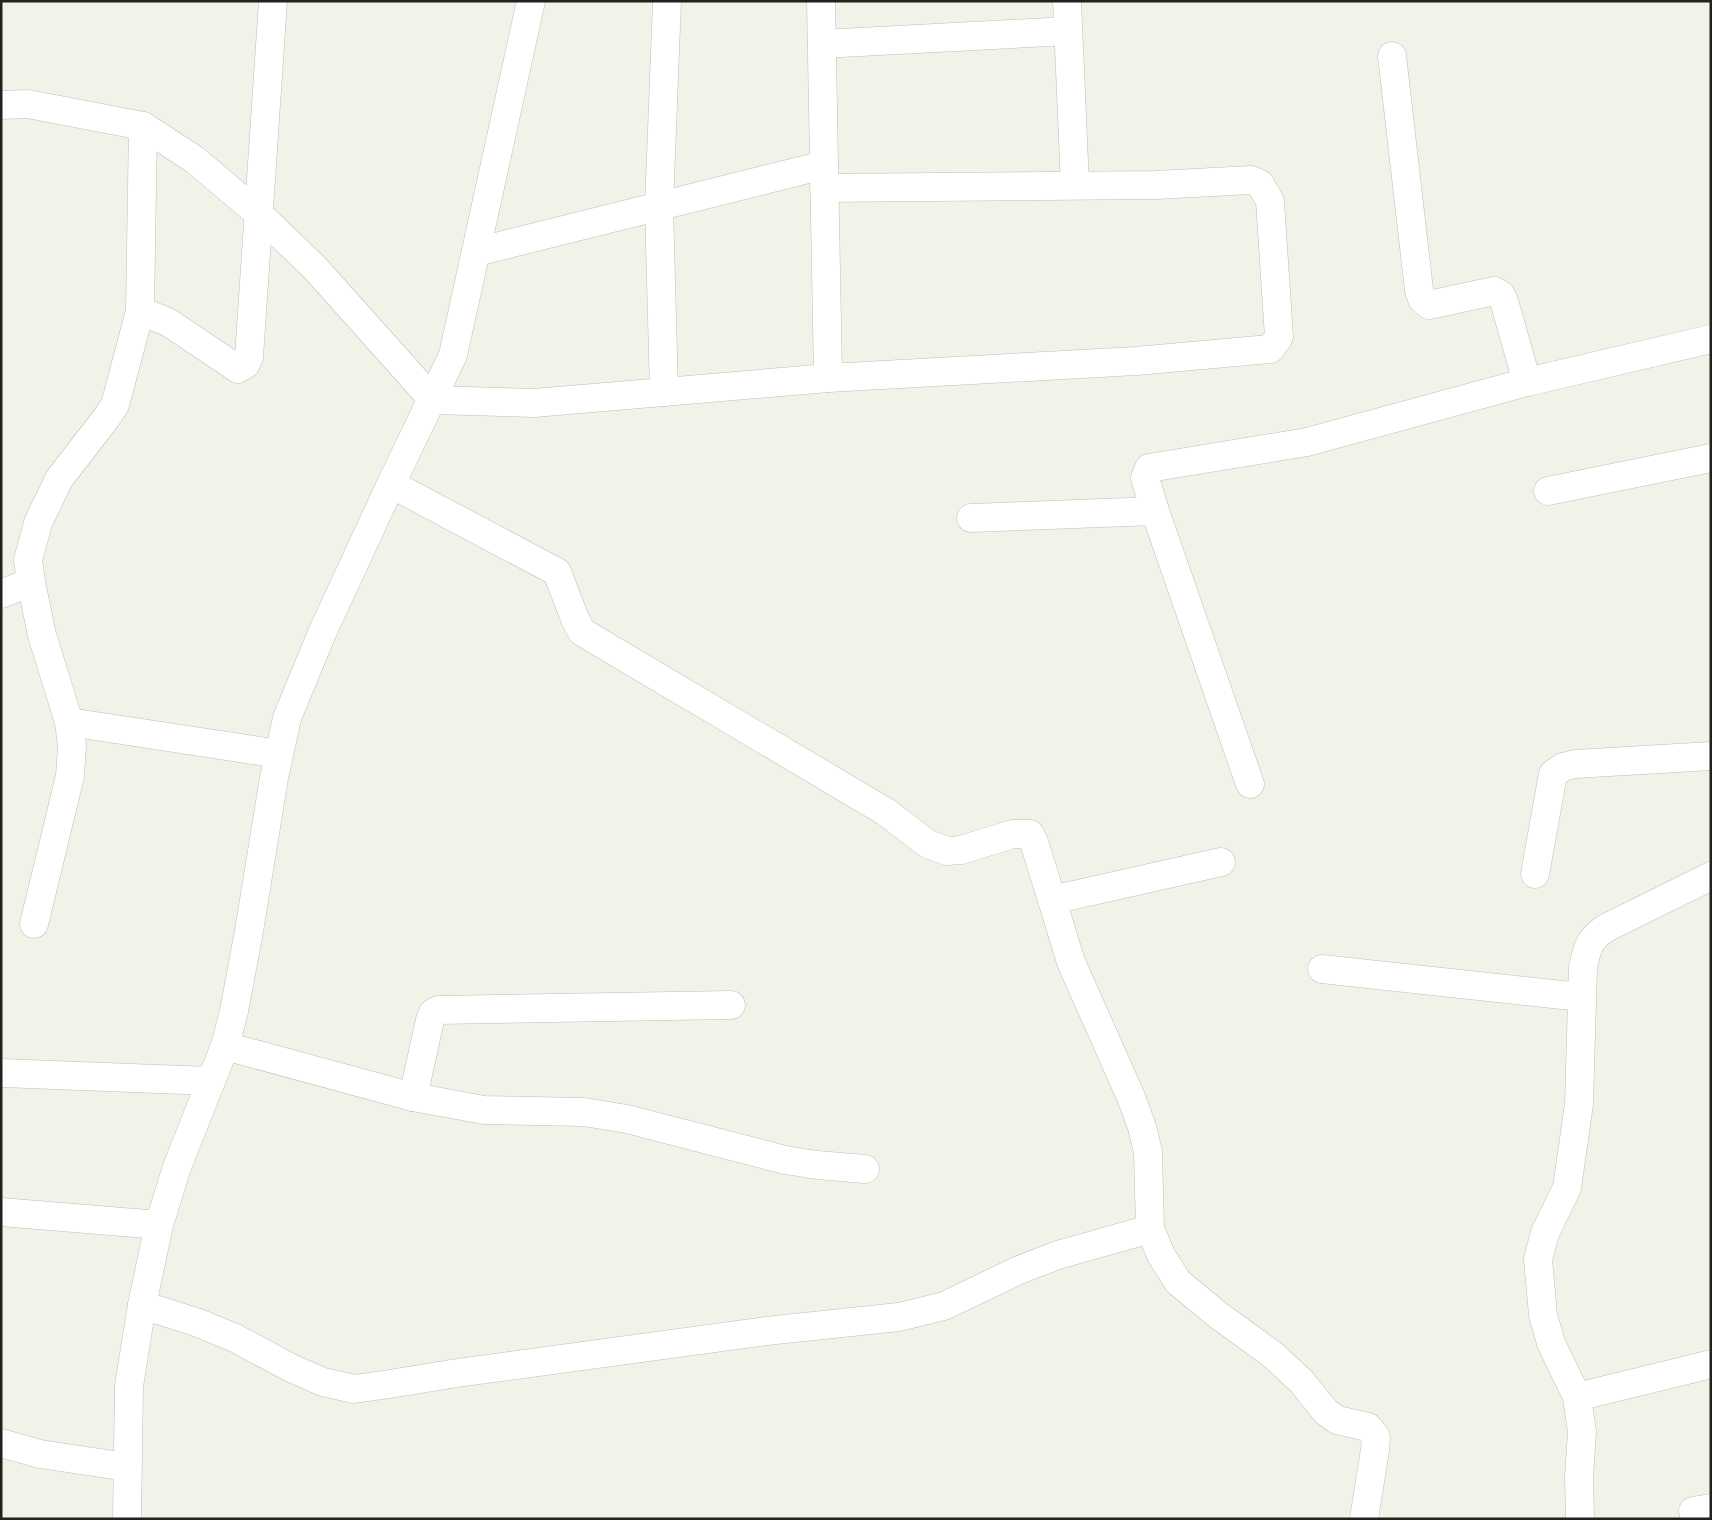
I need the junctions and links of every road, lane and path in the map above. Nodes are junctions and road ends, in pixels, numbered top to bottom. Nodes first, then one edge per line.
1 (273, 1) edge
2 (532, 1) edge
3 (667, 1) edge
4 (821, 1) edge
5 (1067, 1) edge
6 (1068, 31) junction
7 (822, 44) junction
8 (1392, 56) dead end
9 (1, 104) edge
10 (143, 126) junction
11 (824, 177) junction
12 (1075, 185) junction
13 (659, 206) junction
14 (259, 214) junction
15 (476, 252) junction
16 (140, 311) junction
17 (1711, 339) edge
18 (828, 378) junction
19 (1527, 382) junction
20 (664, 392) junction
21 (433, 400) junction
22 (1711, 458) edge
23 (391, 484) junction
24 (1548, 491) dead end
25 (1155, 510) junction
26 (971, 518) dead end
27 (31, 582) junction
28 (2, 591) edge
29 (69, 722) junction
30 (279, 754) junction
31 (1711, 756) edge
32 (1250, 784) dead end
33 (1221, 862) dead end
34 (1535, 874) dead end
35 (1711, 876) edge
36 (1052, 900) junction
37 (34, 924) dead end
38 (1322, 969) dead end
39 (1581, 997) junction
40 (731, 1006) dead end
41 (225, 1046) junction
42 (1, 1073) edge
43 (211, 1081) junction
44 (413, 1097) junction
45 (864, 1169) dead end
46 (1, 1212) edge
47 (159, 1225) junction
48 (1150, 1228) junction
49 (142, 1305) junction
50 (1711, 1364) edge
51 (1578, 1397) junction
52 (1, 1443) edge
53 (127, 1467) junction
54 (127, 1519) edge
55 (1364, 1519) edge
56 (1580, 1519) edge

1 - 14 street
2 - 15 street
3 - 13 street
4 - 7 street
5 - 6 street
6 - 7 street
6 - 12 street
7 - 11 street
8 - 19 street
9 - 10 street
10 - 14 street
10 - 16 street
11 - 12 street
11 - 13 street
11 - 18 street
12 - 18 street
13 - 15 street
13 - 20 street
14 - 16 street
14 - 21 street
15 - 21 street
16 - 27 street
17 - 19 street
18 - 20 street
19 - 25 street
20 - 21 street
21 - 23 street
22 - 24 street
23 - 30 street
23 - 36 street
25 - 26 street
25 - 32 street
27 - 28 street
27 - 29 street
29 - 30 street
29 - 37 street
30 - 41 street
31 - 34 street
33 - 36 street
35 - 39 street
36 - 48 street
38 - 39 street
39 - 51 street
40 - 44 street
41 - 43 street
41 - 44 street
42 - 43 street
43 - 47 street
44 - 45 street
46 - 47 street
47 - 49 street
48 - 49 street
48 - 55 street
49 - 53 street
50 - 51 street
51 - 56 street
52 - 53 street
53 - 54 street

